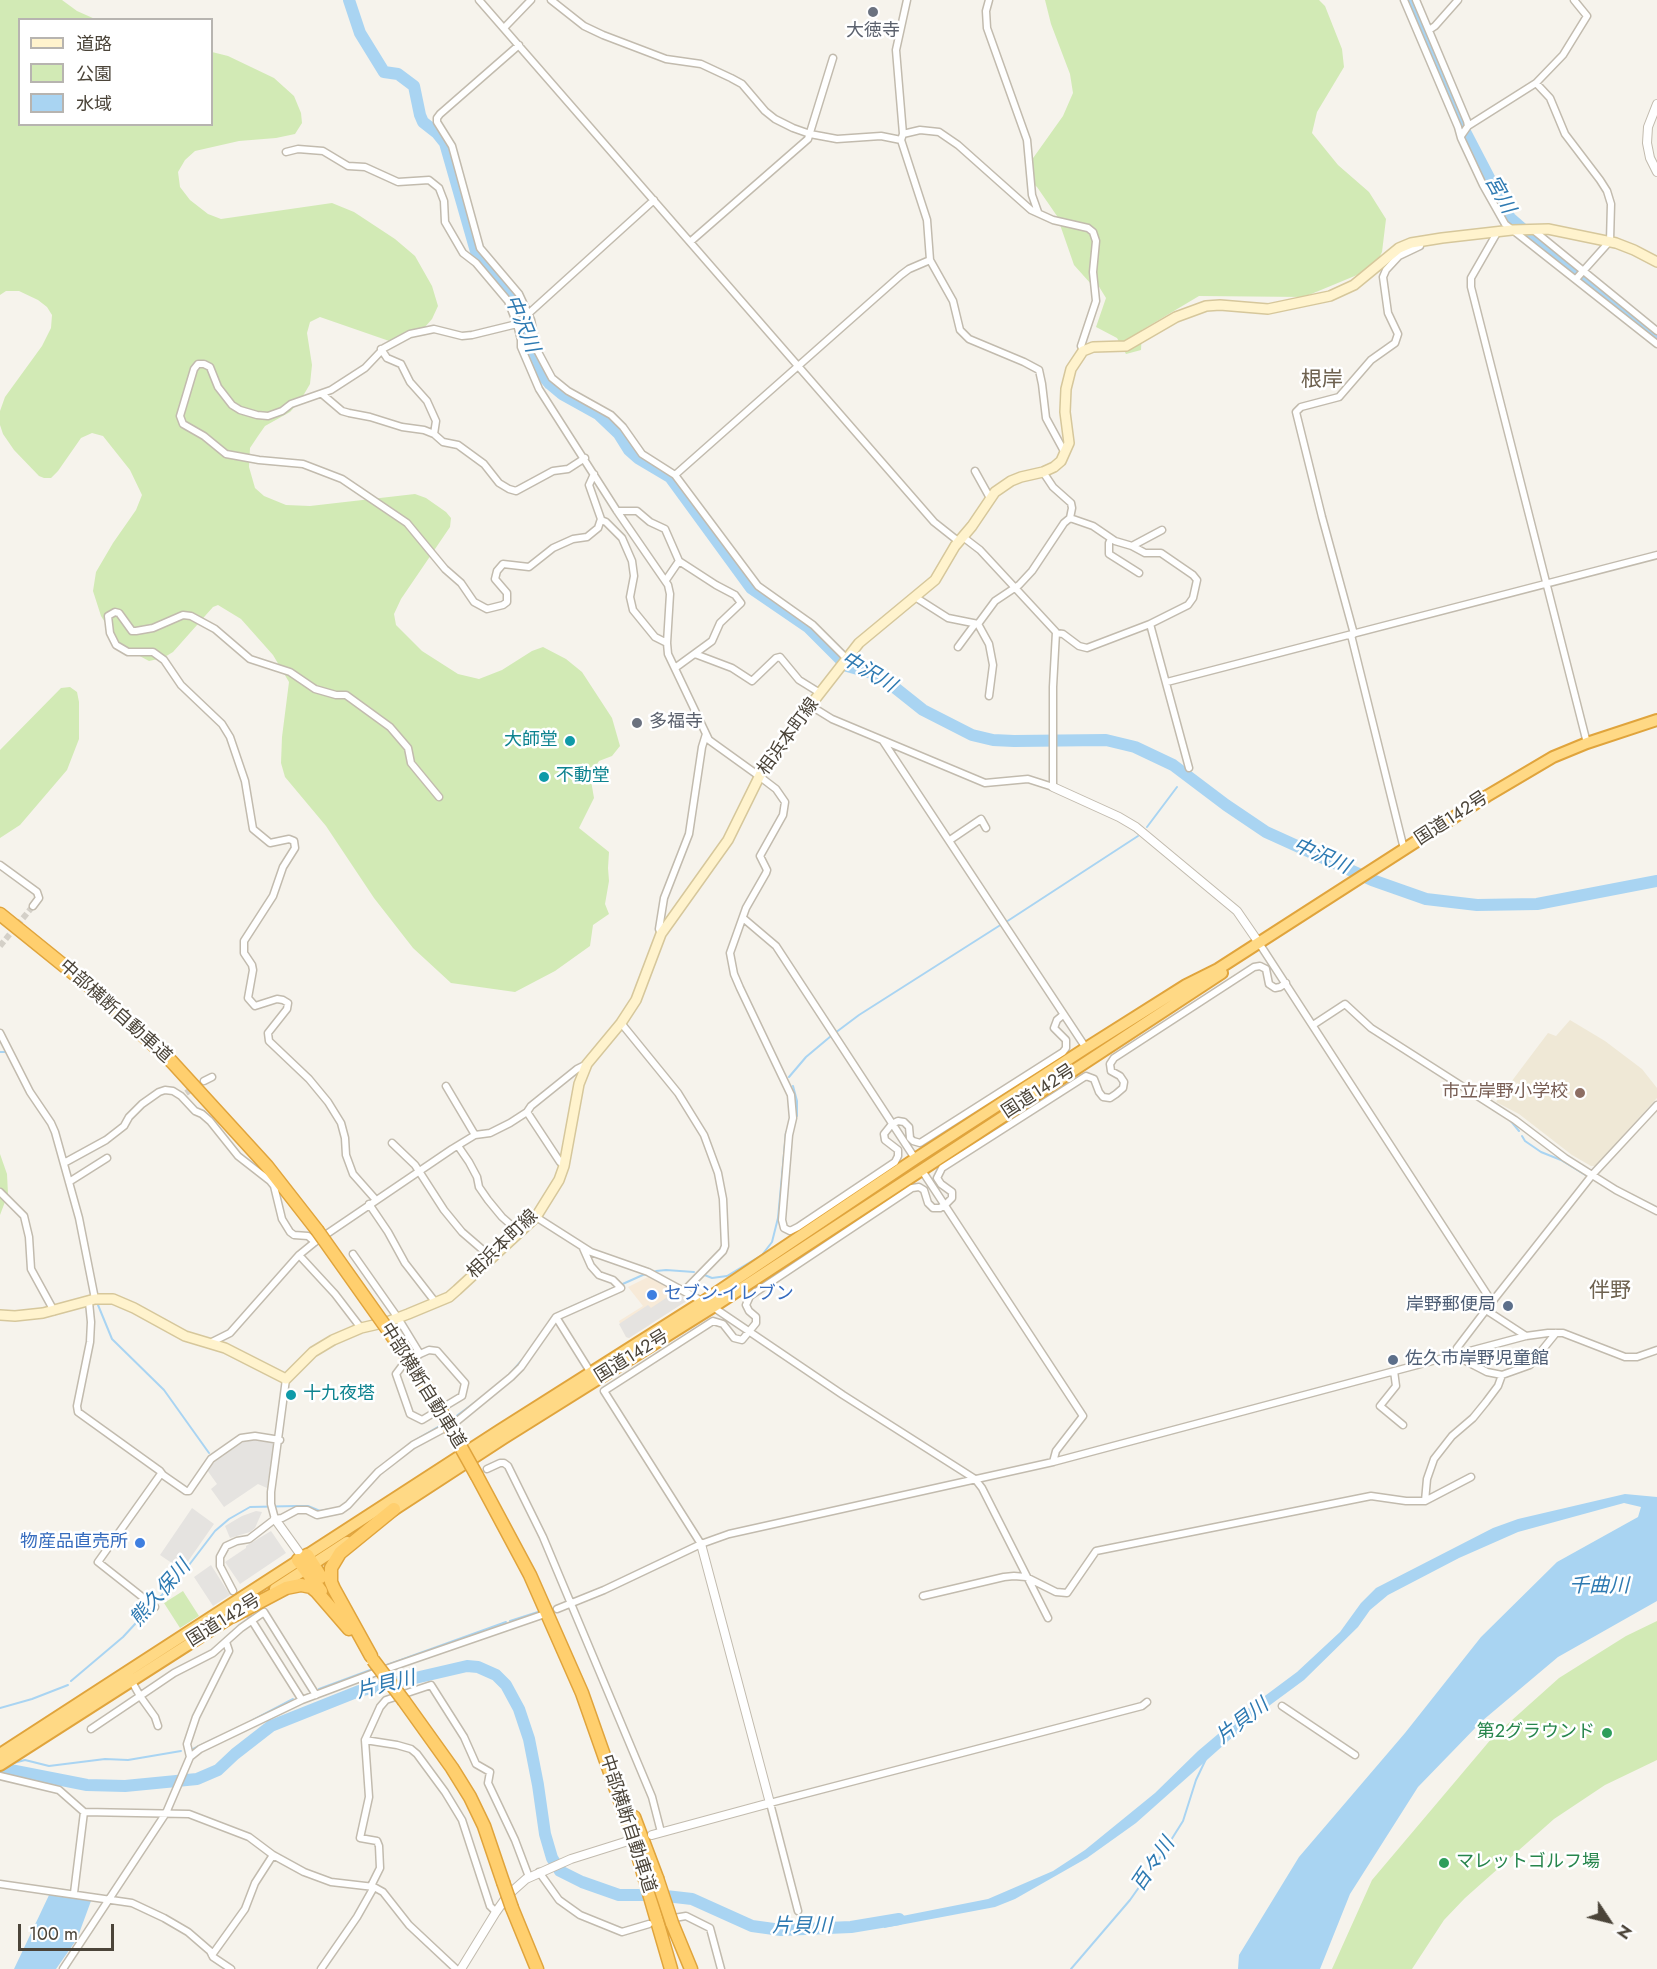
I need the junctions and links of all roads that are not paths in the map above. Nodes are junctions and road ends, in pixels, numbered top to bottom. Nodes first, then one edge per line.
1 (479, 0) edge
2 (531, 0) edge
3 (551, 0) edge
4 (907, 0) edge
5 (989, 0) edge
6 (1404, 0) edge
7 (1416, 0) edge
8 (1458, 0) edge
9 (1574, 0) edge
10 (504, 28) junction
11 (1426, 37) junction
12 (519, 45) junction
13 (833, 58) dead end
14 (1536, 83) junction
15 (1657, 104) edge
16 (1468, 127) junction
17 (810, 134) junction
18 (1462, 136) junction
19 (902, 137) junction
20 (286, 152) dead end
21 (1657, 172) edge
22 (654, 200) junction
23 (1039, 214) junction
24 (1522, 229) junction
25 (1498, 231) junction
26 (1421, 241) junction
27 (1610, 241) junction
28 (690, 242) junction
29 (930, 260) junction
30 (1657, 262) edge
31 (1580, 275) junction
32 (522, 319) junction
33 (1657, 331) edge
34 (1657, 344) edge
35 (381, 349) junction
36 (1083, 351) junction
37 (799, 367) junction
38 (322, 394) junction
39 (434, 434) junction
40 (1065, 453) junction
41 (585, 458) junction
42 (975, 471) dead end
43 (1044, 472) junction
44 (594, 474) junction
45 (675, 475) junction
46 (990, 498) junction
47 (617, 511) junction
48 (1070, 518) junction
49 (601, 520) junction
50 (1162, 530) dead end
51 (961, 539) junction
52 (1111, 539) junction
53 (1132, 546) junction
54 (1657, 555) edge
55 (679, 561) junction
56 (1139, 573) dead end
57 (666, 580) junction
58 (1546, 584) junction
59 (1015, 587) junction
60 (915, 597) junction
61 (977, 624) junction
62 (1150, 624) junction
63 (1056, 633) junction
64 (1353, 634) junction
65 (667, 643) junction
66 (958, 647) dead end
67 (695, 654) junction
68 (843, 662) junction
69 (675, 668) junction
70 (1167, 682) junction
71 (820, 693) junction
72 (989, 696) dead end
73 (811, 705) junction
74 (1657, 720) edge
75 (706, 734) junction
76 (884, 741) junction
77 (1587, 743) junction
78 (1189, 768) dead end
79 (759, 776) junction
80 (1053, 787) junction
81 (439, 797) dead end
82 (986, 828) dead end
83 (950, 840) junction
84 (1404, 849) junction
85 (0, 865) edge
86 (33, 906) dead end
87 (0, 914) edge
88 (743, 918) junction
89 (661, 934) junction
90 (1259, 943) junction
91 (1286, 983) junction
92 (1064, 1015) junction
93 (621, 1023) junction
94 (1313, 1025) junction
95 (0, 1034) edge
96 (1086, 1048) junction
97 (587, 1064) junction
98 (212, 1077) dead end
99 (204, 1081) tunnel mouth
100 (446, 1086) dead end
101 (1657, 1106) edge
102 (527, 1112) junction
103 (892, 1124) junction
104 (475, 1135) junction
105 (392, 1143) dead end
106 (458, 1146) junction
107 (107, 1158) dead end
108 (63, 1163) junction
109 (918, 1164) junction
110 (564, 1166) junction
111 (420, 1170) junction
112 (1593, 1174) junction
113 (69, 1182) junction
114 (0, 1192) edge
115 (376, 1200) junction
116 (369, 1204) junction
117 (945, 1205) junction
118 (1657, 1211) edge
119 (536, 1217) junction
120 (801, 1230) junction
121 (519, 1232) junction
122 (316, 1236) junction
123 (583, 1248) junction
124 (353, 1254) dead end
125 (299, 1255) junction
126 (491, 1257) junction
127 (684, 1291) junction
128 (92, 1300) junction
129 (1492, 1302) junction
130 (436, 1303) junction
131 (708, 1304) junction
132 (1486, 1310) junction
133 (54, 1311) junction
134 (0, 1315) edge
135 (556, 1317) junction
136 (398, 1318) junction
137 (361, 1328) junction
138 (751, 1331) junction
139 (1556, 1333) junction
140 (1526, 1336) junction
141 (210, 1343) junction
142 (1657, 1350) edge
143 (420, 1354) junction
144 (1454, 1355) junction
145 (1394, 1371) junction
146 (591, 1372) junction
147 (1502, 1375) junction
148 (286, 1379) junction
149 (1403, 1425) dead end
150 (280, 1440) junction
151 (1053, 1462) junction
152 (482, 1472) junction
153 (163, 1475) junction
154 (1471, 1477) dead end
155 (975, 1479) junction
156 (1425, 1501) junction
157 (394, 1509) junction
158 (273, 1512) junction
159 (701, 1544) junction
160 (305, 1562) junction
161 (1026, 1577) junction
162 (233, 1591) tunnel mouth
163 (923, 1596) dead end
164 (572, 1604) junction
165 (154, 1605) dead end
166 (557, 1610) dead end
167 (344, 1615) junction
168 (542, 1615) dead end
169 (233, 1616) junction
170 (1048, 1617) dead end
171 (254, 1624) tunnel mouth
172 (226, 1642) junction
173 (131, 1680) junction
174 (316, 1695) junction
175 (140, 1696) junction
176 (302, 1700) junction
177 (1147, 1702) dead end
178 (1282, 1706) dead end
179 (158, 1726) dead end
180 (92, 1729) dead end
181 (598, 1733) junction
182 (365, 1740) junction
183 (3, 1752) edge
184 (1355, 1755) dead end
185 (190, 1757) junction
186 (0, 1765) edge
187 (0, 1776) edge
188 (770, 1803) junction
189 (84, 1812) junction
190 (166, 1813) junction
191 (662, 1832) junction
192 (652, 1835) dead end
193 (628, 1838) junction
194 (273, 1855) junction
195 (541, 1871) junction
196 (529, 1877) junction
197 (647, 1877) junction
198 (0, 1884) edge
199 (373, 1886) junction
200 (74, 1893) junction
201 (109, 1900) junction
202 (496, 1911) junction
203 (798, 1911) dead end
204 (658, 1921) junction
205 (212, 1955) junction
206 (63, 1969) edge
207 (231, 1969) edge
208 (321, 1969) edge
209 (456, 1969) edge
210 (461, 1969) edge
211 (535, 1969) edge
212 (666, 1969) edge
213 (671, 1969) edge
214 (692, 1969) edge
215 (721, 1969) edge

1 - 10 street
2 - 10 street
3 - 17 street
4 - 19 street
5 - 23 street
6 - 11 street
7 - 11 street
8 - 11 street
9 - 14 street
10 - 12 street
11 - 16 street
11 - 18 street
12 - 22 street
12 - 32 street
13 - 17 street
14 - 16 street
14 - 27 street
15 - 21 street
16 - 18 street
17 - 19 street
17 - 28 street
18 - 24 street
19 - 23 street
19 - 29 street
20 - 32 street
22 - 28 street
22 - 32 street
23 - 36 street
24 - 25 main road
24 - 27 main road
24 - 31 street
24 - 31 street
25 - 26 main road
25 - 58 street
26 - 36 main road
26 - 64 street
27 - 30 main road
27 - 31 street
28 - 37 street
29 - 37 street
29 - 40 street
31 - 33 street
31 - 34 street
32 - 35 street
32 - 41 street
32 - 45 street
35 - 38 street
35 - 39 street
36 - 40 main road
37 - 45 street
37 - 51 street
38 - 39 street
38 - 49 street
39 - 41 street
40 - 43 main road, 相浜本町線
41 - 44 street
42 - 46 street
43 - 46 main road, 相浜本町線
43 - 48 street
44 - 47 street
44 - 49 street
45 - 68 street
46 - 51 main road, 相浜本町線
47 - 55 street
47 - 57 street
48 - 52 street
48 - 59 street
49 - 65 street
50 - 53 street
51 - 59 street
51 - 60 main road, 相浜本町線
52 - 53 street
52 - 56 street
53 - 62 street
54 - 58 street
55 - 57 street
55 - 67 street
57 - 65 street
58 - 64 street
58 - 77 street
59 - 61 street
59 - 63 street
60 - 61 street
60 - 68 main road, 相浜本町線
61 - 66 street
61 - 72 street
62 - 63 street
62 - 70 street
63 - 80 street
64 - 70 street
64 - 84 street
65 - 69 street
67 - 69 street
67 - 71 street
68 - 71 main road, 相浜本町線
69 - 75 street
70 - 78 street
71 - 73 main road, 相浜本町線
73 - 76 street
73 - 79 main road, 相浜本町線
74 - 77 highway, 国道142号
75 - 79 street
75 - 89 street
76 - 80 street
76 - 83 street
77 - 84 highway, 国道142号
79 - 88 street
79 - 89 main road, 相浜本町線
80 - 90 street
81 - 115 street
82 - 83 street
83 - 92 street
84 - 90 highway, 国道142号
85 - 86 street
87 - 122 highway, 中部横断自動車道
88 - 103 street
88 - 120 street
89 - 93 main road, 相浜本町線
90 - 91 street
90 - 96 highway, 国道142号
90 - 109 highway, 国道142号
91 - 94 street
91 - 117 street
92 - 96 street
92 - 103 street
93 - 97 main road, 相浜本町線
93 - 127 street
94 - 112 street
94 - 129 street
95 - 108 street
96 - 109 highway, 国道142号
97 - 102 street
97 - 110 main road, 相浜本町線
98 - 99 street
100 - 104 street
101 - 112 street
102 - 104 street
102 - 110 street
103 - 109 street
103 - 120 street
104 - 106 street
105 - 111 street
106 - 111 street
106 - 121 street
107 - 113 street
108 - 113 street
108 - 122 street
109 - 117 street
109 - 120 highway, 国道142号
109 - 131 highway, 国道142号
110 - 119 main road, 相浜本町線
111 - 115 street
111 - 126 street
112 - 118 street
112 - 129 street
113 - 128 street
114 - 133 street
115 - 116 street
116 - 122 street
116 - 130 street
117 - 138 street
117 - 151 street
119 - 121 main road, 相浜本町線
119 - 123 street
120 - 131 highway, 国道142号
121 - 126 main road, 相浜本町線
122 - 125 street
122 - 152 highway, 中部横断自動車道, bridge
123 - 127 street
123 - 135 street
124 - 136 street
125 - 137 street
125 - 141 street
126 - 130 main road, 相浜本町線
127 - 131 street
128 - 133 main road
128 - 141 main road
128 - 153 street
129 - 132 street
130 - 136 main road, 相浜本町線
131 - 138 street
131 - 146 highway, 国道142号
131 - 157 highway, 国道142号
132 - 140 street
132 - 144 street
133 - 134 main road
135 - 146 street
135 - 158 street
136 - 137 main road, 相浜本町線
136 - 143 street
137 - 148 main road, 相浜本町線
138 - 155 street
138 - 159 street
139 - 140 street
139 - 142 street
139 - 147 street
140 - 144 street
141 - 148 main road
143 - 143 street
144 - 145 street
144 - 147 street
145 - 149 street
145 - 151 street
146 - 160 highway, 国道142号
147 - 156 street
148 - 150 street
150 - 153 street
150 - 158 street
151 - 155 street
152 - 164 street
152 - 181 highway, 中部横断自動車道
153 - 165 street
154 - 156 street
155 - 159 street
155 - 161 street
156 - 161 street
157 - 160 highway, 国道142号
157 - 167 highway
158 - 160 street
158 - 162 street
159 - 164 street
159 - 188 street
160 - 167 highway
160 - 169 highway, 国道142号
160 - 183 highway, 国道142号
161 - 163 street
161 - 170 street
164 - 166 street
164 - 191 street
167 - 169 highway
167 - 211 highway, bridge
168 - 174 street
169 - 173 highway, 国道142号
171 - 176 street
172 - 174 street
172 - 175 street
172 - 185 street
173 - 175 street
173 - 186 highway, 国道142号
174 - 176 street
175 - 179 street
175 - 180 street
176 - 185 street
177 - 188 street
178 - 184 street
181 - 193 highway, 中部横断自動車道
181 - 197 highway
182 - 196 street
182 - 199 street
182 - 202 street
185 - 190 street
187 - 189 street
188 - 191 street
188 - 203 street
189 - 190 street
189 - 200 street
190 - 194 street
190 - 201 street
191 - 192 street
193 - 195 street
193 - 197 highway, 中部横断自動車道
194 - 199 street
194 - 205 street
195 - 196 street
195 - 204 street
196 - 202 street
197 - 204 highway, bridge
197 - 204 highway
198 - 200 street
199 - 208 street
199 - 209 street
200 - 201 street
201 - 205 street
201 - 206 street
202 - 210 street
204 - 212 highway
204 - 213 highway, 中部横断自動車道
204 - 214 highway
204 - 215 street
205 - 207 street

